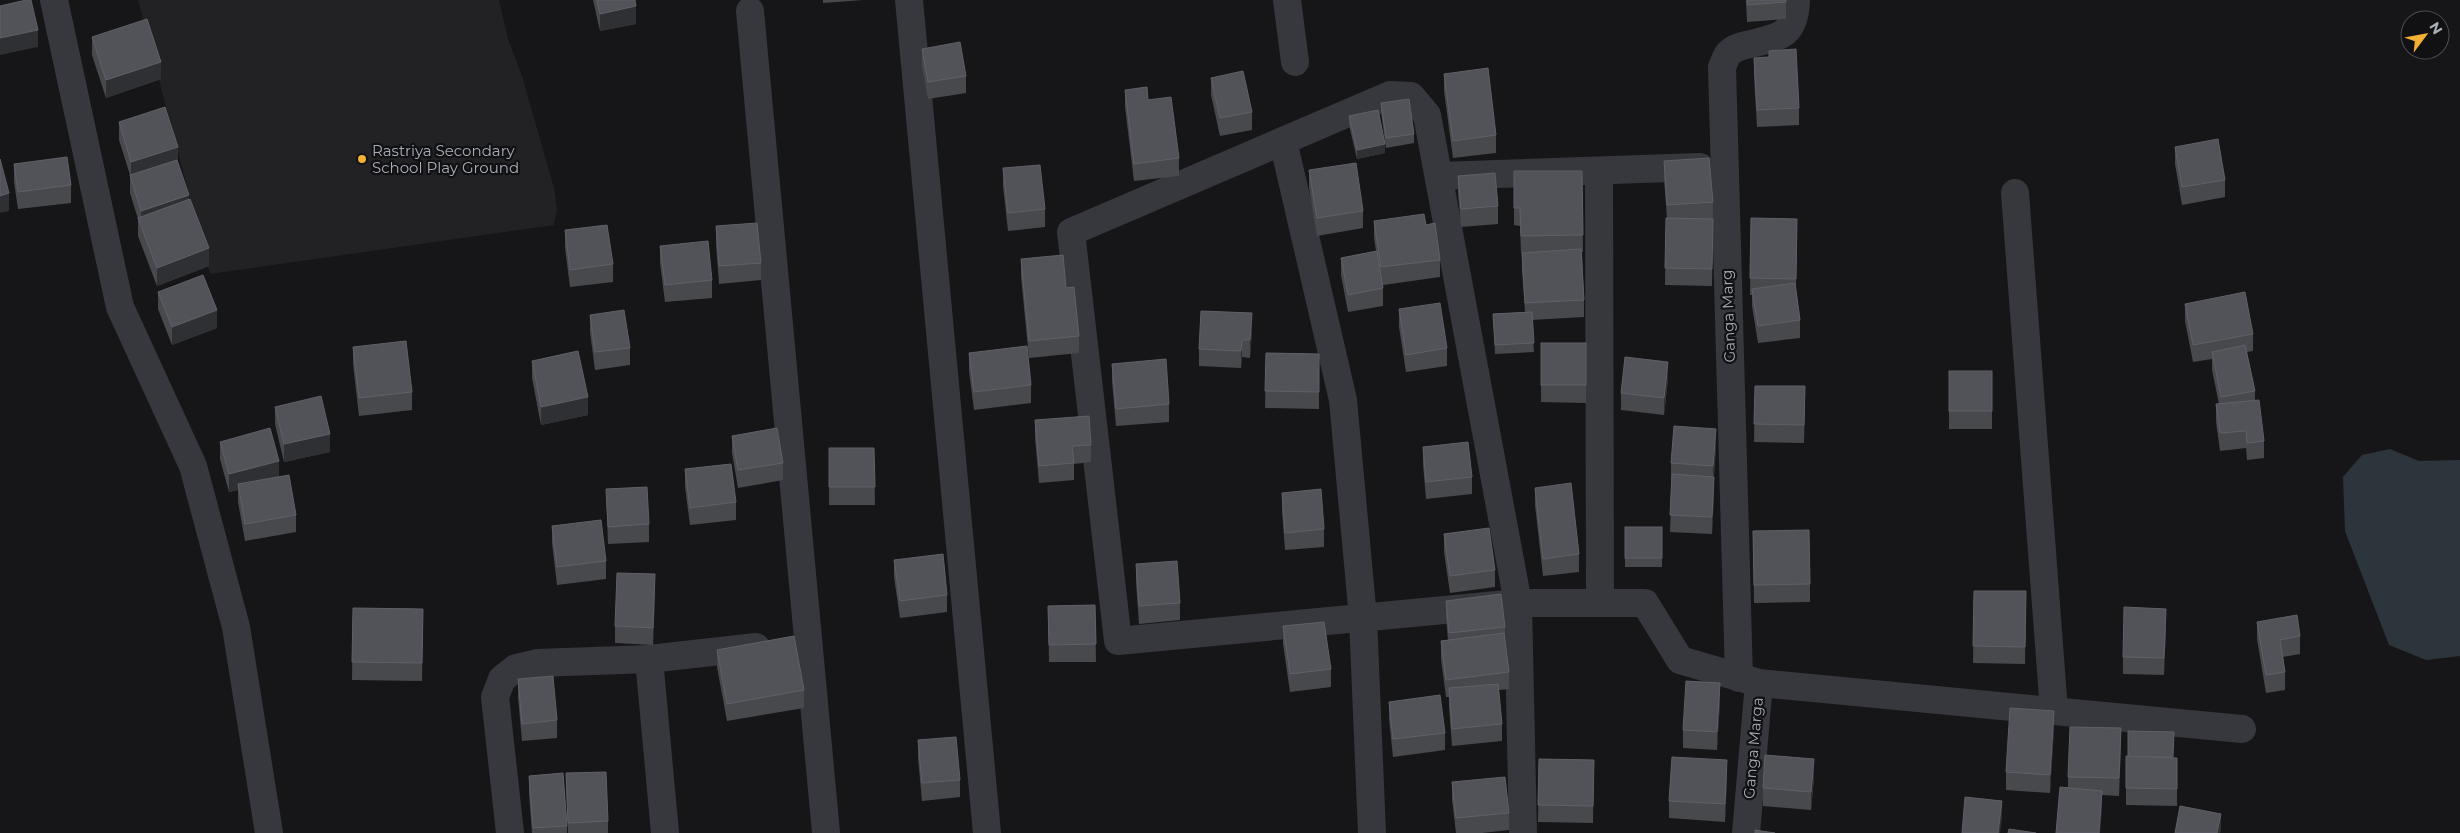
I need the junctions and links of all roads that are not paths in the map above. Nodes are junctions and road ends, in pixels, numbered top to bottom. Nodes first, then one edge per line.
1 (54, 0) edge
2 (908, 0) edge
3 (1287, 0) edge
4 (1796, 0) edge
5 (750, 11) dead end
6 (1295, 62) dead end
7 (1283, 141) junction
8 (1724, 167) junction
9 (1599, 171) junction
10 (1439, 176) junction
11 (2015, 193) dead end
12 (1518, 603) junction
13 (1600, 603) junction
14 (1362, 618) junction
15 (790, 643) junction
16 (649, 659) junction
17 (1749, 681) junction
18 (2054, 711) junction
19 (2242, 729) dead end
20 (269, 833) edge
21 (510, 833) edge
22 (666, 833) edge
23 (826, 833) edge
24 (987, 833) edge
25 (1372, 833) edge
26 (1523, 833) edge
27 (1746, 833) edge

1 - 20 street
2 - 24 street
3 - 6 street
4 - 8 street, Ganga Marg
5 - 15 street
7 - 10 street
7 - 14 street
7 - 14 street
8 - 9 street
8 - 17 street, Ganga Marg
9 - 10 street
9 - 13 street
10 - 12 street
11 - 18 street
12 - 13 street
12 - 14 street
12 - 26 street
13 - 17 street
14 - 25 street
15 - 16 street
15 - 23 street
16 - 21 street
16 - 22 street
17 - 18 street
17 - 27 street, Ganga Marga
18 - 19 street

